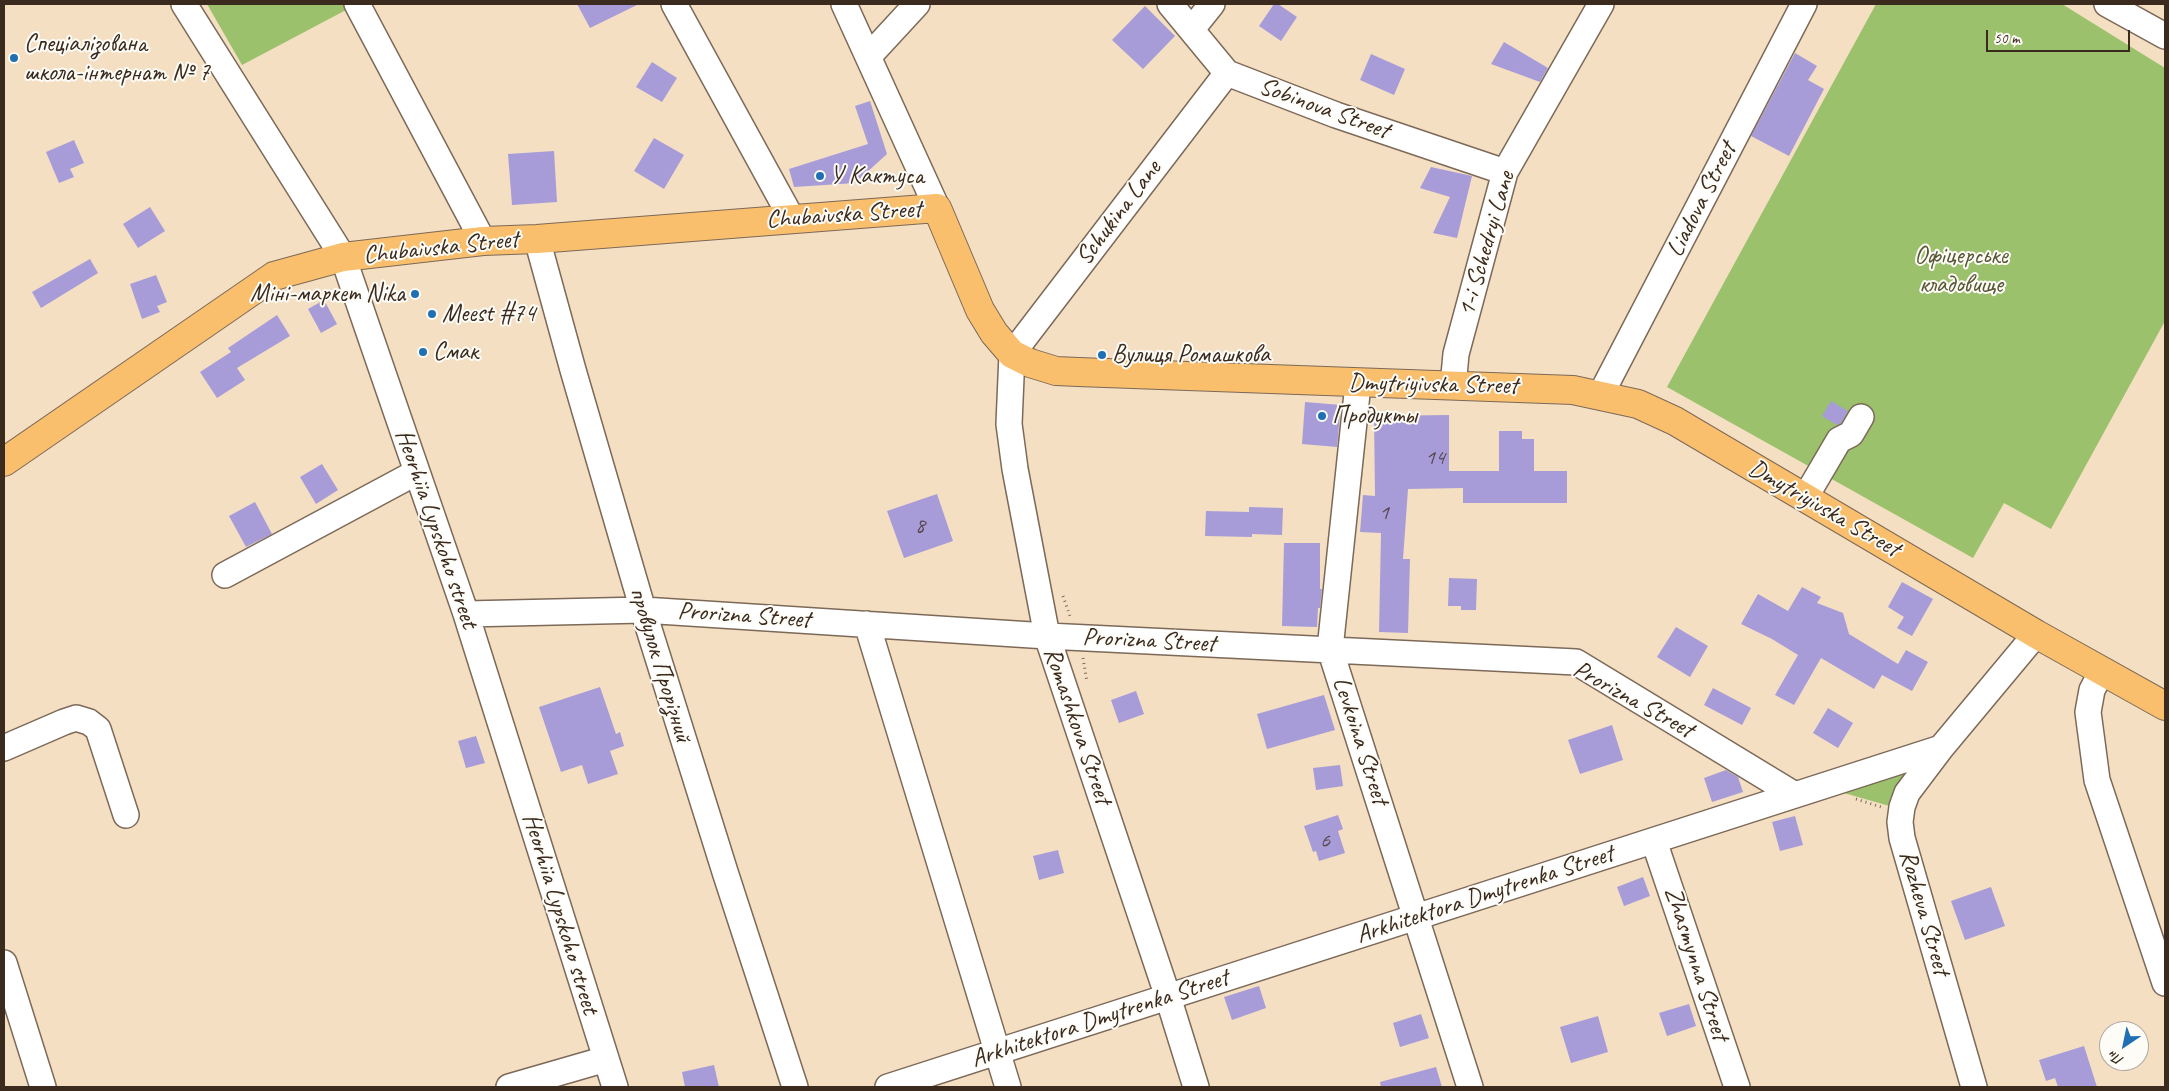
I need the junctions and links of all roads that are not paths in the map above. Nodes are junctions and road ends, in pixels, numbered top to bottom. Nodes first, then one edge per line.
1 (184, 4) edge
2 (356, 4) edge
3 (674, 4) edge
4 (844, 4) edge
5 (917, 4) edge
6 (1170, 4) edge
7 (1212, 4) edge
8 (1602, 4) edge
9 (1804, 4) edge
10 (2107, 4) edge
11 (1192, 29) junction
12 (2165, 36) edge
13 (869, 56) junction
14 (1227, 72) junction
15 (1505, 172) junction
16 (937, 208) junction
17 (792, 219) junction
18 (537, 239) junction
19 (483, 241) junction
20 (343, 257) junction
21 (1012, 354) junction
22 (1358, 384) junction
23 (1453, 386) junction
24 (1600, 396) junction
25 (1860, 417) dead end
26 (4, 462) edge
27 (417, 472) junction
28 (1805, 498) junction
29 (225, 575) dead end
30 (643, 610) junction
31 (466, 614) junction
32 (867, 624) junction
33 (2036, 634) junction
34 (1047, 636) junction
35 (1330, 649) junction
36 (2102, 671) junction
37 (2165, 706) edge
38 (4, 748) edge
39 (1941, 748) junction
40 (1794, 795) junction
41 (126, 815) dead end
42 (1654, 840) junction
43 (1417, 917) junction
44 (4, 963) edge
45 (2165, 983) edge
46 (1168, 997) junction
47 (998, 1052) junction
48 (606, 1060) junction
49 (43, 1087) edge
50 (509, 1087) edge
51 (615, 1087) edge
52 (795, 1087) edge
53 (888, 1087) edge
54 (1008, 1087) edge
55 (1196, 1087) edge
56 (1470, 1087) edge
57 (1737, 1087) edge
58 (1974, 1087) edge

1 - 20 street, Heorhiia Lypskoho street
2 - 19 street
3 - 17 street
4 - 13 street, Dmytriyivska Street
5 - 13 street
6 - 11 street, Sobinova Street
7 - 11 street
8 - 15 street, 1-i Schedryi Lane
9 - 24 street, Liadova Street
10 - 12 street
11 - 14 street, Sobinova Street
13 - 16 street, Dmytriyivska Street
14 - 15 street, Sobinova Street
14 - 21 street, Schukina Lane
15 - 23 street, 1-i Schedryi Lane
16 - 17 main road, Chubaivska Street
16 - 21 main road, Dmytriyivska Street
17 - 18 main road, Chubaivska Street
18 - 19 main road, Chubaivska Street
18 - 30 street, провулок Прорізний
19 - 20 main road, Chubaivska Street
20 - 26 main road, Chubaivska Street
20 - 27 street, Heorhiia Lypskoho street
21 - 22 main road, Dmytriyivska Street
21 - 34 street, Romashkova Street
22 - 23 main road, Dmytriyivska Street
22 - 35 street, Levkoina Street
23 - 24 main road, Dmytriyivska Street
24 - 28 main road, Dmytriyivska Street
25 - 28 street
27 - 29 street
27 - 31 street, Heorhiia Lypskoho street
28 - 33 main road, Dmytriyivska Street
30 - 31 street, Prorizna Street
30 - 32 street, Prorizna Street
30 - 52 street, провулок Прорізний
31 - 48 street, Heorhiia Lypskoho street
32 - 34 street, Prorizna Street
32 - 47 street
33 - 36 main road, Dmytriyivska Street
33 - 39 street
34 - 35 street, Prorizna Street
34 - 46 street, Romashkova Street
35 - 40 street, Prorizna Street
35 - 43 street, Levkoina Street
36 - 37 main road, Dmytriyivska Street
36 - 45 street
38 - 41 street
39 - 40 street, Arkhitektora Dmytrenka Street
39 - 58 street, Rozheva Street
40 - 42 street, Arkhitektora Dmytrenka Street
42 - 43 street, Arkhitektora Dmytrenka Street
42 - 57 street, Zhasmynna Street
43 - 46 street, Arkhitektora Dmytrenka Street
43 - 56 street, Levkoina Street
44 - 49 street
46 - 47 street, Arkhitektora Dmytrenka Street
46 - 55 street, Romashkova Street
47 - 53 street, Arkhitektora Dmytrenka Street
47 - 54 street
48 - 50 street
48 - 51 street, Heorhiia Lypskoho street

